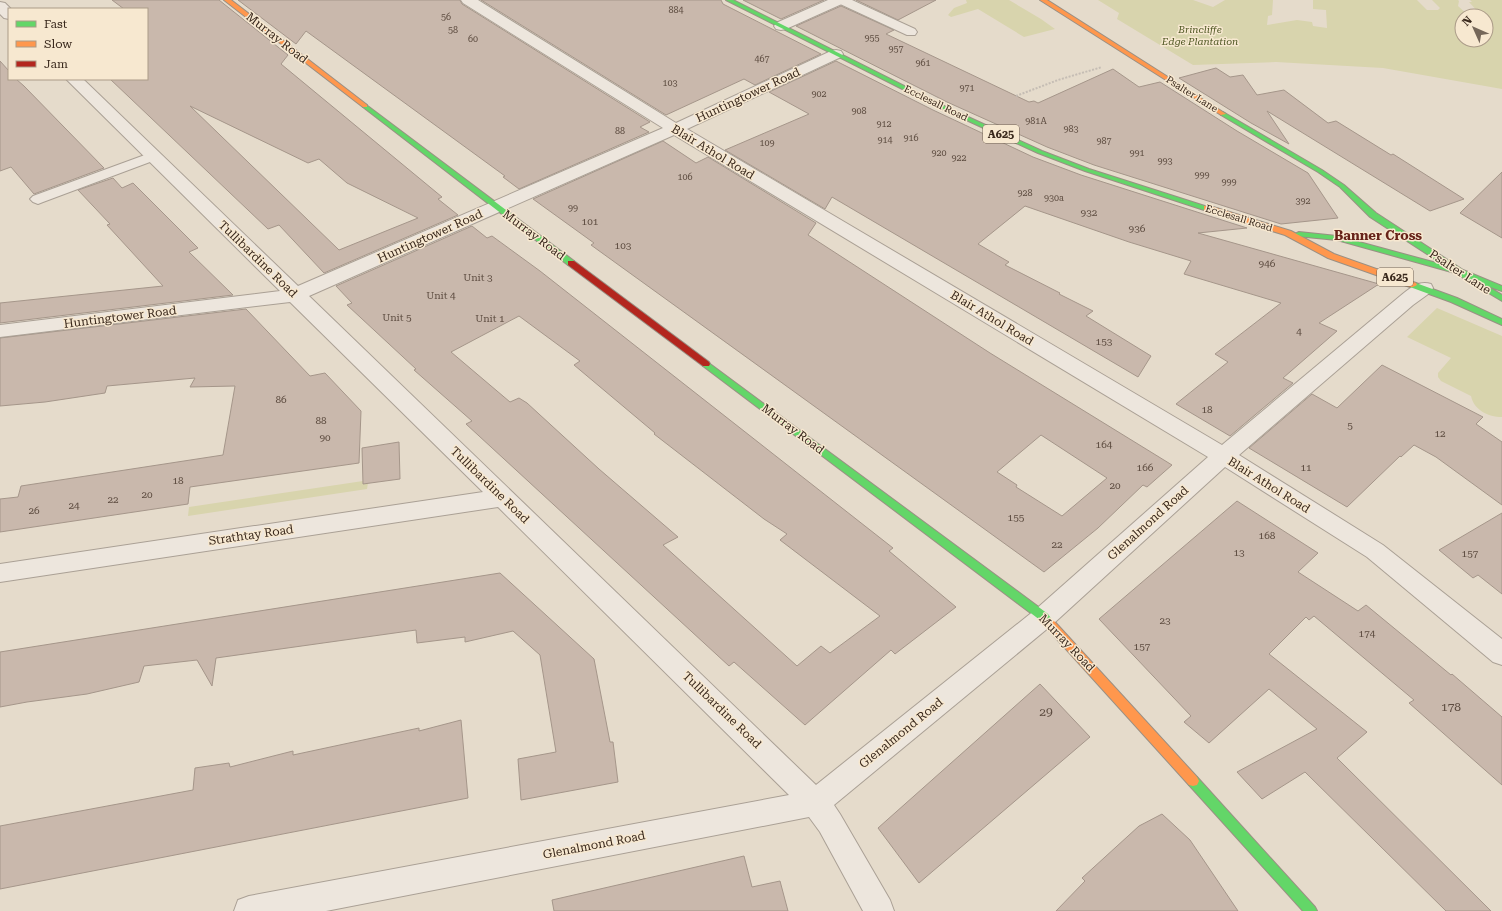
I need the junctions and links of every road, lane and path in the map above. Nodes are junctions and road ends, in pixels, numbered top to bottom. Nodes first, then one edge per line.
1 (227, 0) edge
2 (468, 0) edge
3 (729, 0) edge
4 (840, 0) edge
5 (1043, 0) edge
6 (0, 6) edge
7 (8, 14) edge
8 (781, 26) junction
9 (911, 32) dead end
10 (836, 54) junction
11 (1135, 58) junction
12 (75, 80) edge
13 (1016, 96) dead end
14 (675, 129) junction
15 (153, 156) junction
16 (1342, 186) junction
17 (38, 199) dead end
18 (1369, 199) dead end
19 (497, 207) junction
20 (1288, 233) junction
21 (1458, 271) junction
22 (1489, 274) dead end
23 (1502, 283) edge
24 (1424, 288) junction
25 (1502, 289) edge
26 (295, 295) junction
27 (1502, 299) edge
28 (1502, 322) edge
29 (0, 331) edge
30 (1223, 456) junction
31 (503, 498) junction
32 (0, 572) edge
33 (1044, 617) junction
34 (1502, 654) edge
35 (814, 803) junction
36 (249, 911) edge
37 (879, 911) edge
38 (1311, 911) edge

1 - 19 street, Murray Road
2 - 14 street, Blair Athol Road
3 - 8 street, Ecclesall Road / A625
4 - 8 street
4 - 9 lane
5 - 11 street, Psalter Lane
6 - 7 street
8 - 10 street, Ecclesall Road / A625
10 - 14 street, Huntingtower Road
10 - 20 street, Ecclesall Road / A625
11 - 13 path
11 - 16 street, Psalter Lane
12 - 15 street, Tullibardine Road
14 - 19 street, Huntingtower Road
14 - 30 street, Blair Athol Road
15 - 17 lane
15 - 26 street, Tullibardine Road
16 - 18 street, Psalter Lane
16 - 21 street, Psalter Lane
19 - 26 street, Huntingtower Road
19 - 33 street, Murray Road
20 - 21 street, Ecclesall Road
20 - 24 street, Ecclesall Road / A625
21 - 25 street, Ecclesall Road
21 - 27 street, Psalter Lane
22 - 23 street, Psalter Lane
24 - 28 street, Ecclesall Road / A625
24 - 30 street, Glenalmond Road
26 - 29 street, Huntingtower Road
26 - 31 street, Tullibardine Road
30 - 33 street, Glenalmond Road
30 - 34 street, Blair Athol Road
31 - 32 street, Strathtay Road
31 - 35 street, Tullibardine Road
33 - 35 street, Glenalmond Road
33 - 38 street, Murray Road
35 - 36 street, Glenalmond Road
35 - 37 street, Tullibardine Road

